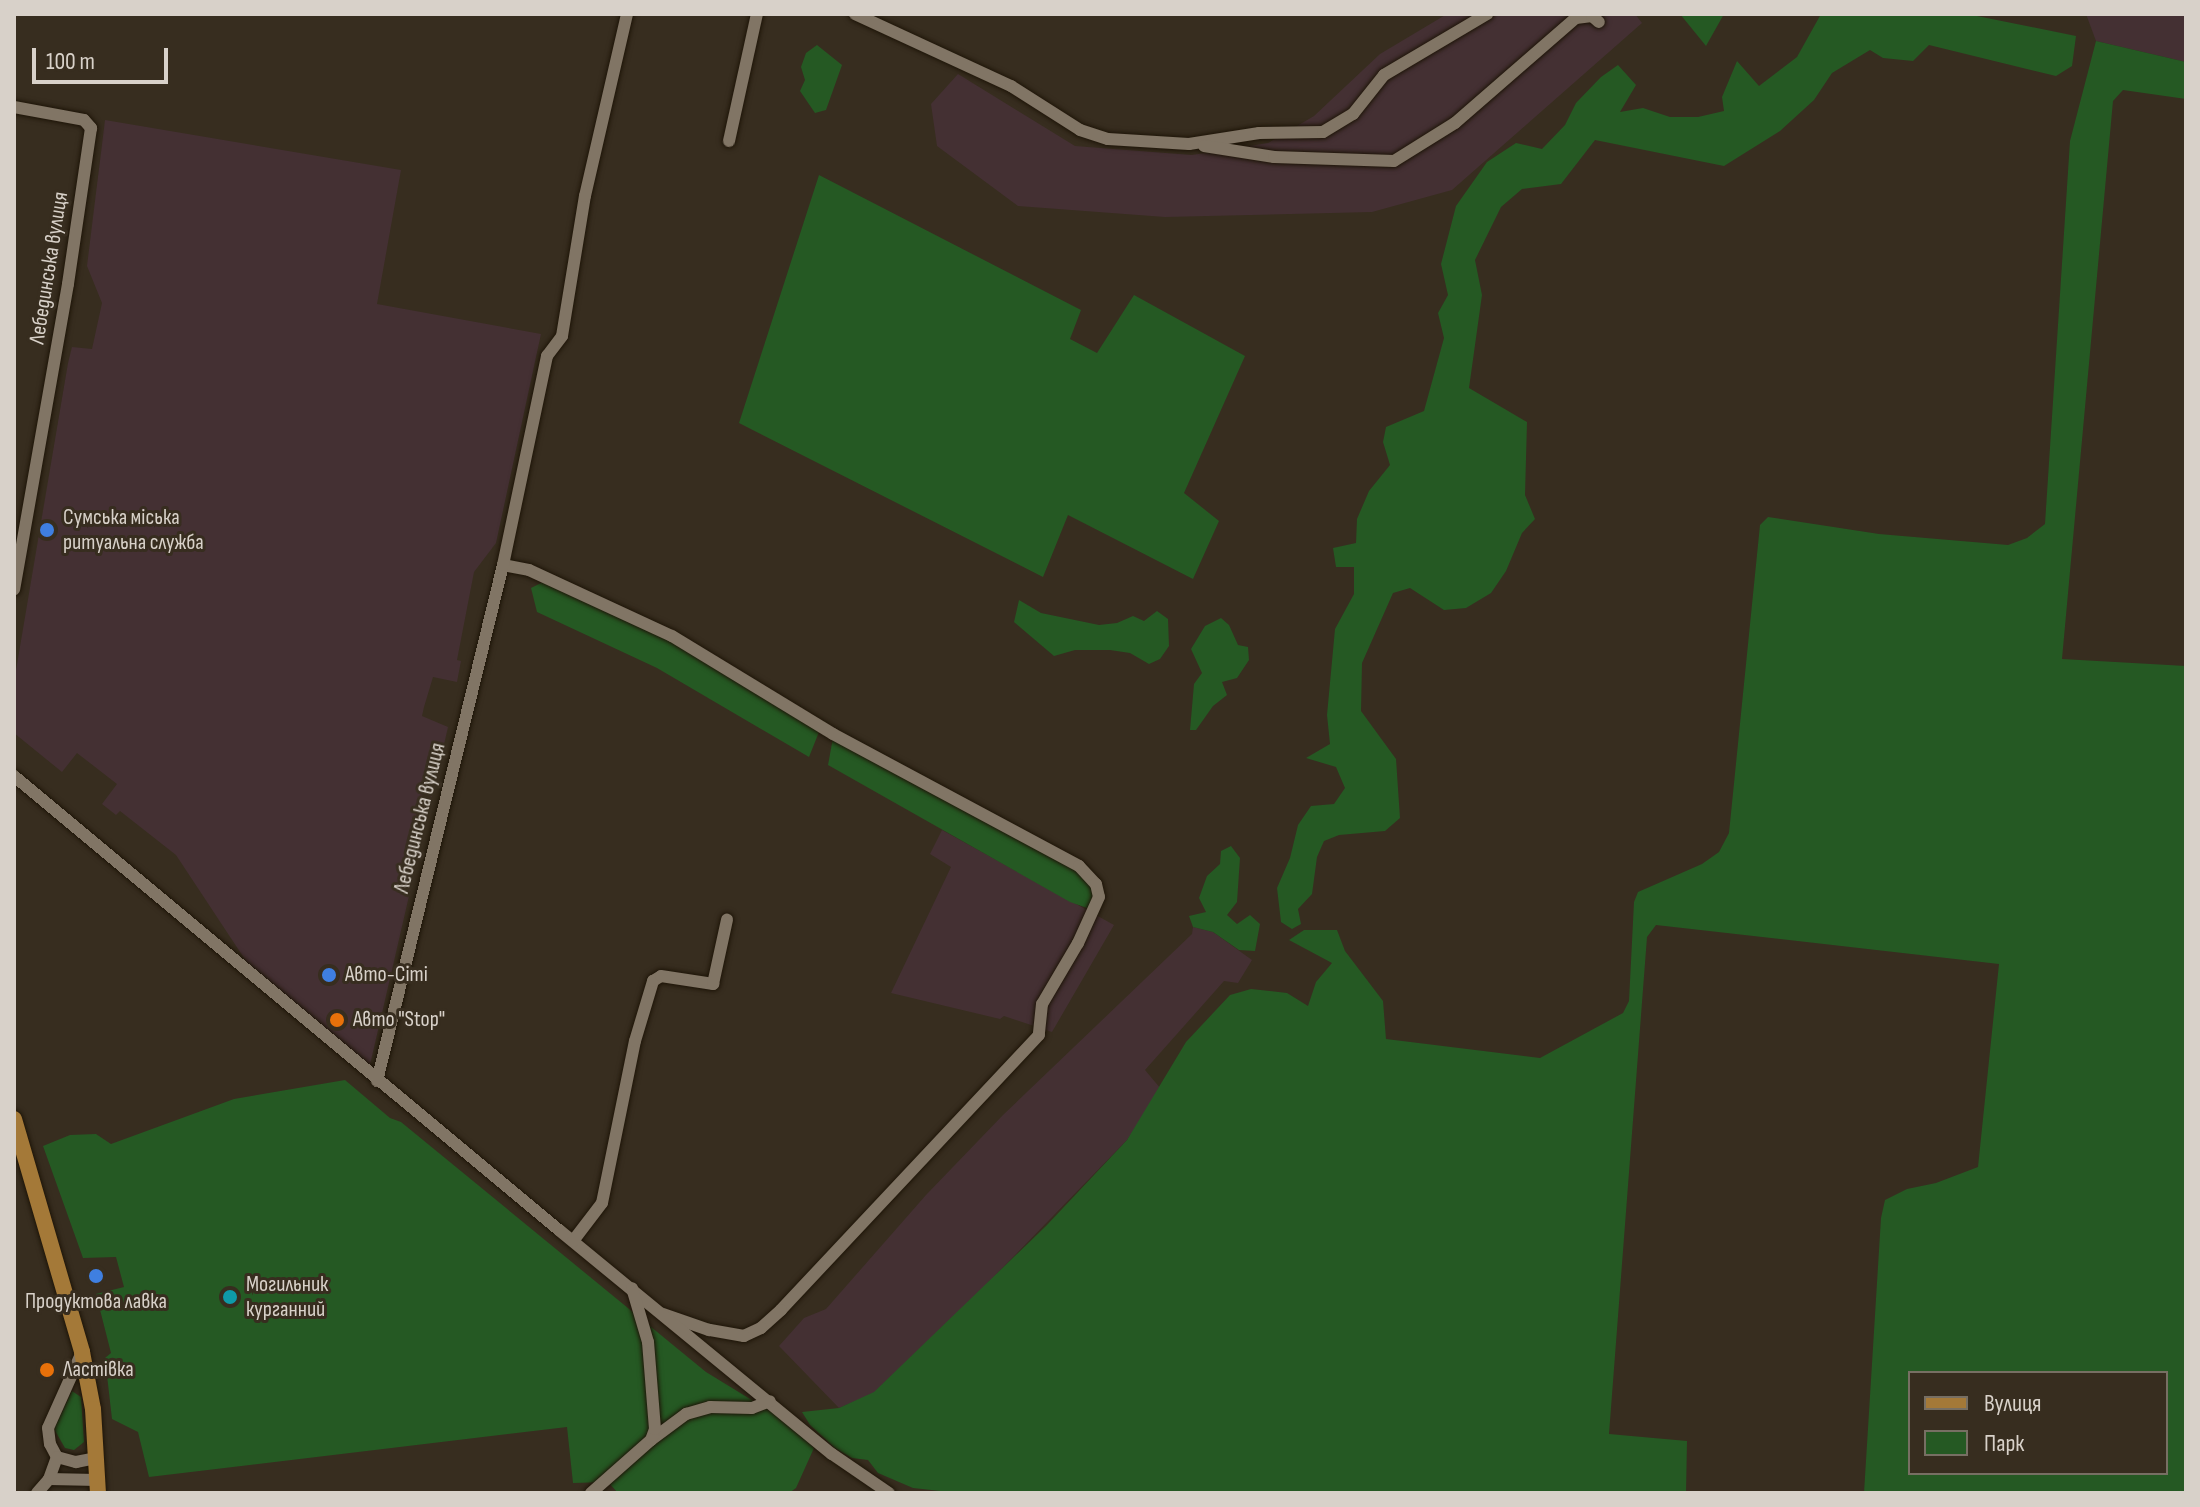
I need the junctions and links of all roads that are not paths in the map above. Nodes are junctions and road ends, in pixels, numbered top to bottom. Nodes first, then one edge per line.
1 (627, 14) edge
2 (757, 14) edge
3 (855, 14) edge
4 (1487, 14) edge
5 (1599, 22) dead end
6 (14, 107) edge
7 (729, 141) dead end
8 (1189, 144) junction
9 (503, 565) junction
10 (14, 589) edge
11 (14, 776) edge
12 (727, 920) dead end
13 (377, 1081) junction
14 (14, 1119) edge
15 (573, 1241) junction
16 (632, 1288) junction
17 (663, 1314) junction
18 (82, 1352) junction
19 (770, 1401) junction
20 (651, 1440) junction
21 (57, 1457) junction
22 (96, 1458) junction
23 (866, 1478) junction
24 (49, 1479) junction
25 (98, 1487) edge
26 (37, 1493) edge
27 (591, 1493) edge
28 (860, 1493) edge
29 (889, 1493) edge

1 - 9 street, Лебединська вулиця
2 - 7 street
3 - 8 street
4 - 8 street
5 - 8 street
6 - 10 street, Лебединська вулиця
9 - 13 street, Лебединська вулиця
9 - 17 street
11 - 13 street
12 - 15 street
13 - 15 street
14 - 18 main road
15 - 16 street
16 - 17 street
16 - 20 street
17 - 19 street
18 - 21 street
18 - 22 main road
19 - 20 street
19 - 23 street
20 - 27 street
21 - 22 street
21 - 24 street
22 - 25 main road
23 - 28 street
23 - 29 street
24 - 25 street
24 - 26 street

